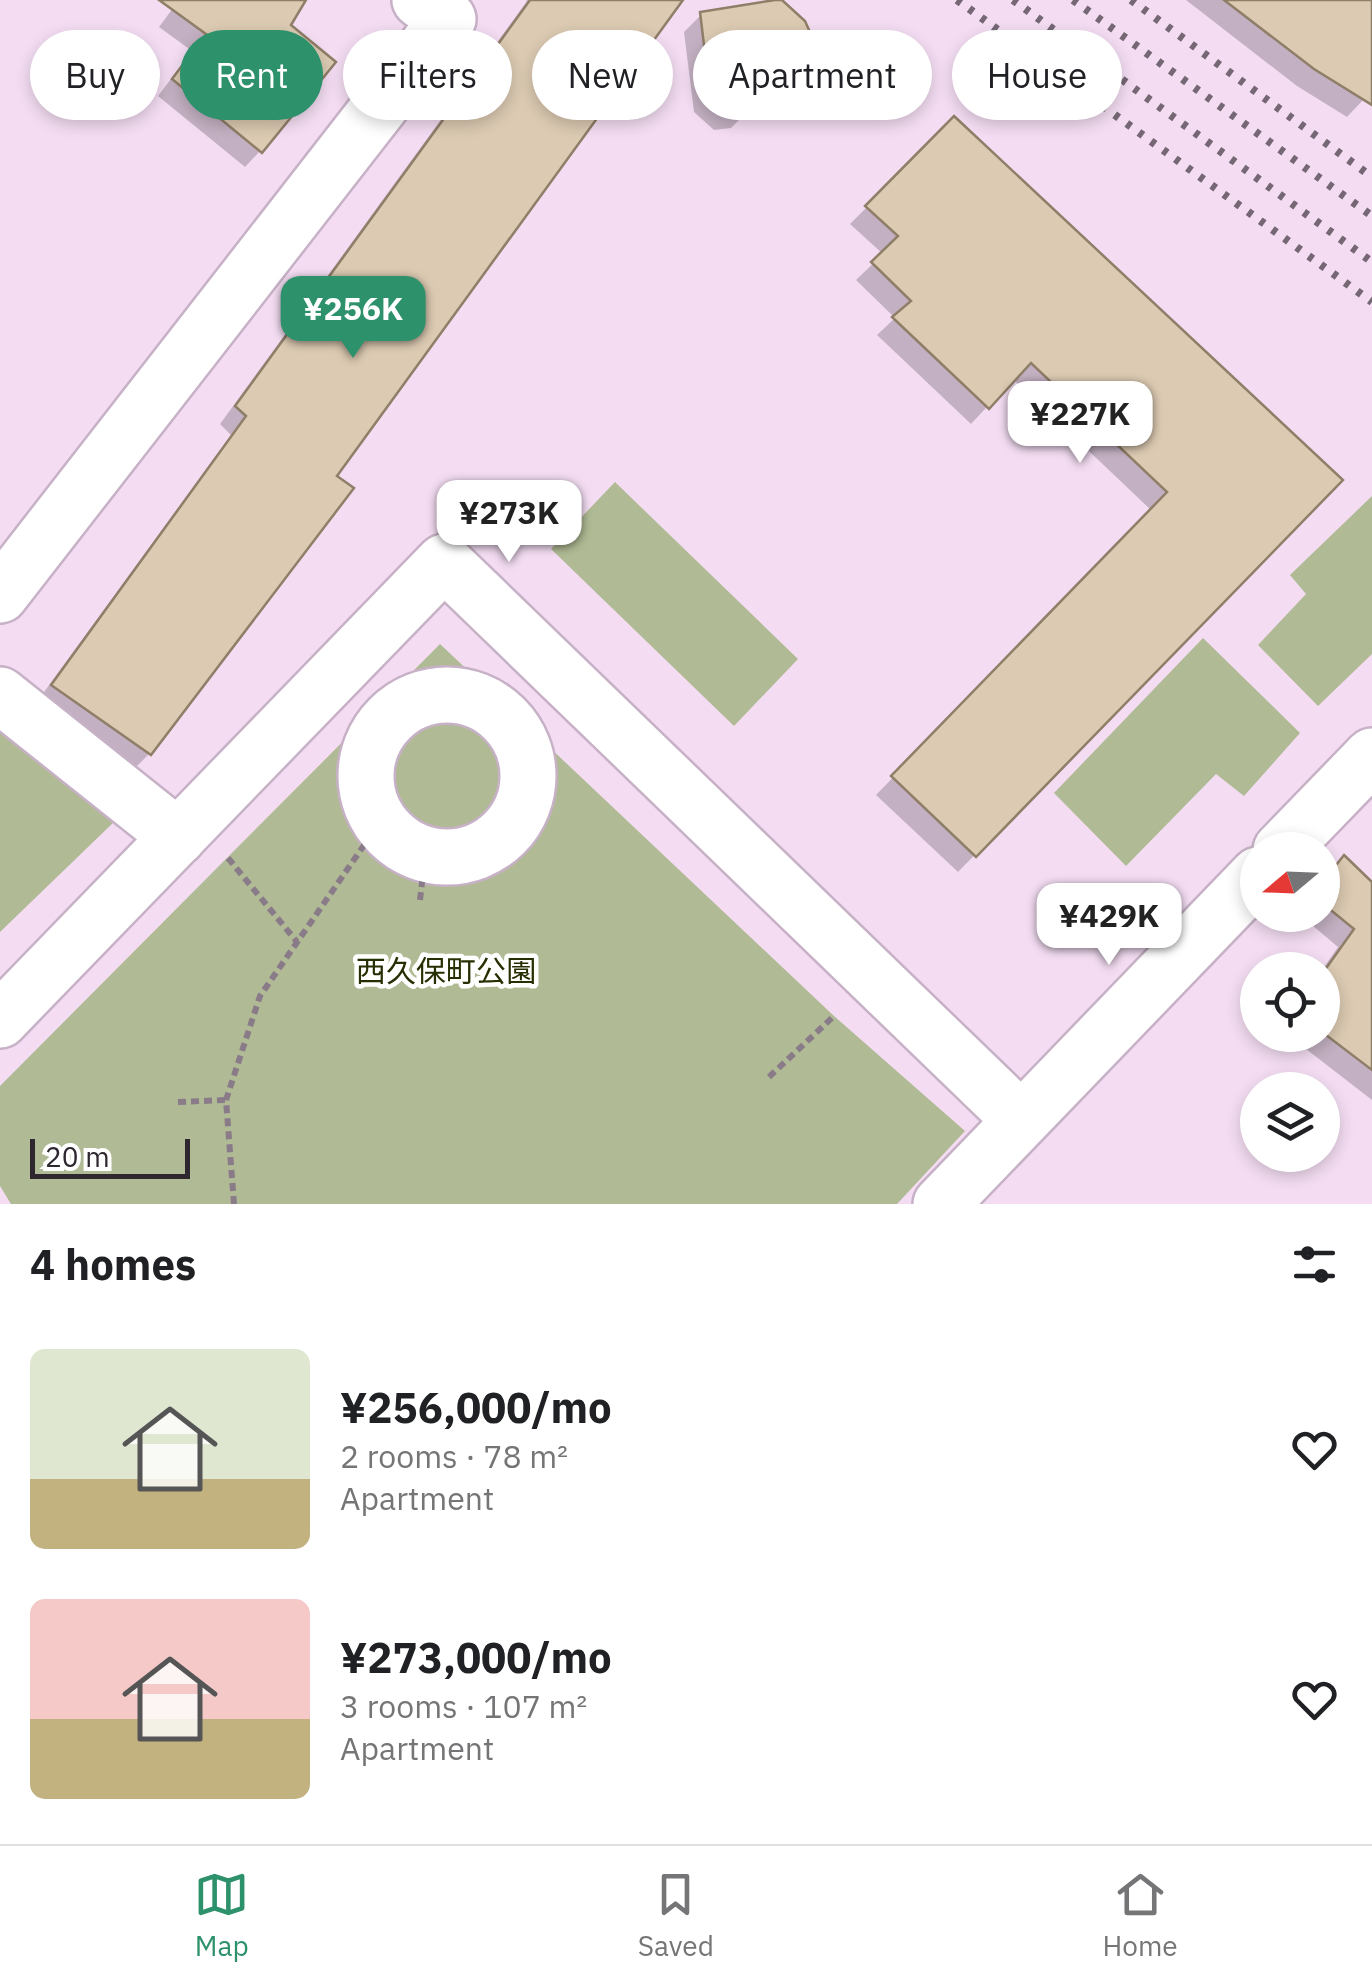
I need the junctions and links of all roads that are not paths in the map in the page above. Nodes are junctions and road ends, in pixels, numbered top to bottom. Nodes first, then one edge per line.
1 (420, 0) edge
2 (0, 595) edge
3 (0, 695) edge
4 (1372, 756) edge
5 (186, 828) junction
6 (1298, 832) edge
7 (422, 878) joint
8 (1240, 894) edge
9 (0, 1020) edge
10 (1021, 1120) junction
11 (941, 1204) edge

1 - 2 street
3 - 5 street
4 - 6 street
5 - 9 street
5 - 10 street
7 - 7 street
8 - 10 street
10 - 11 street

